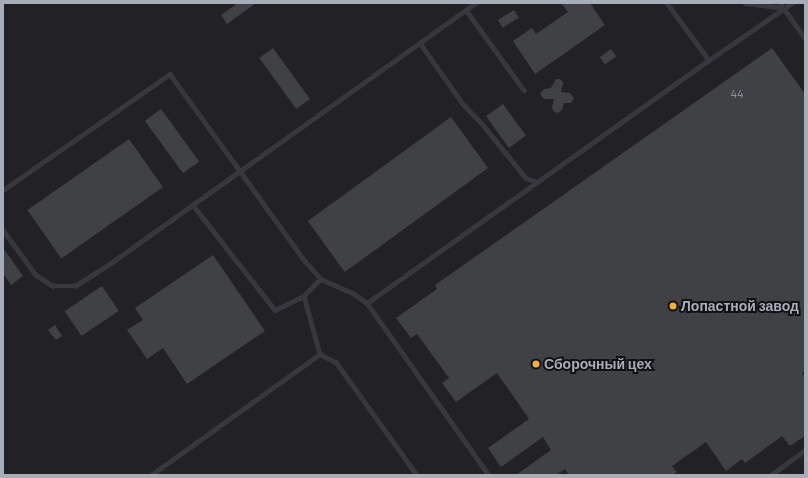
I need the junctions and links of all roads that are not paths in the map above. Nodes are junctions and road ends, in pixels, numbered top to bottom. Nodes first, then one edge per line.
1 (476, 3) edge
2 (667, 3) edge
3 (745, 3) edge
4 (780, 3) edge
5 (792, 3) edge
6 (783, 8) junction
7 (466, 10) junction
8 (805, 38) edge
9 (420, 43) junction
10 (709, 60) junction
11 (524, 90) dead end
12 (241, 170) junction
13 (526, 178) junction
14 (537, 182) junction
15 (3, 190) edge
16 (526, 190) junction
17 (193, 205) junction
18 (3, 230) edge
19 (321, 278) junction
20 (304, 296) junction
21 (367, 303) junction
22 (320, 354) junction
23 (805, 450) edge
24 (151, 475) edge
25 (417, 475) edge
26 (490, 475) edge
27 (771, 475) edge

1 - 7 lane
2 - 10 lane
3 - 6 lane
4 - 6 lane
5 - 6 lane
6 - 8 lane
6 - 10 lane
7 - 9 lane
7 - 11 lane
9 - 12 lane
9 - 13 lane
10 - 14 lane
12 - 15 lane
12 - 17 lane
12 - 19 lane
13 - 14 lane
13 - 16 lane
14 - 16 lane
16 - 21 lane
17 - 18 lane
17 - 20 lane
19 - 20 lane
19 - 21 lane
20 - 22 lane
21 - 26 lane
22 - 24 lane
22 - 25 lane
23 - 27 lane

